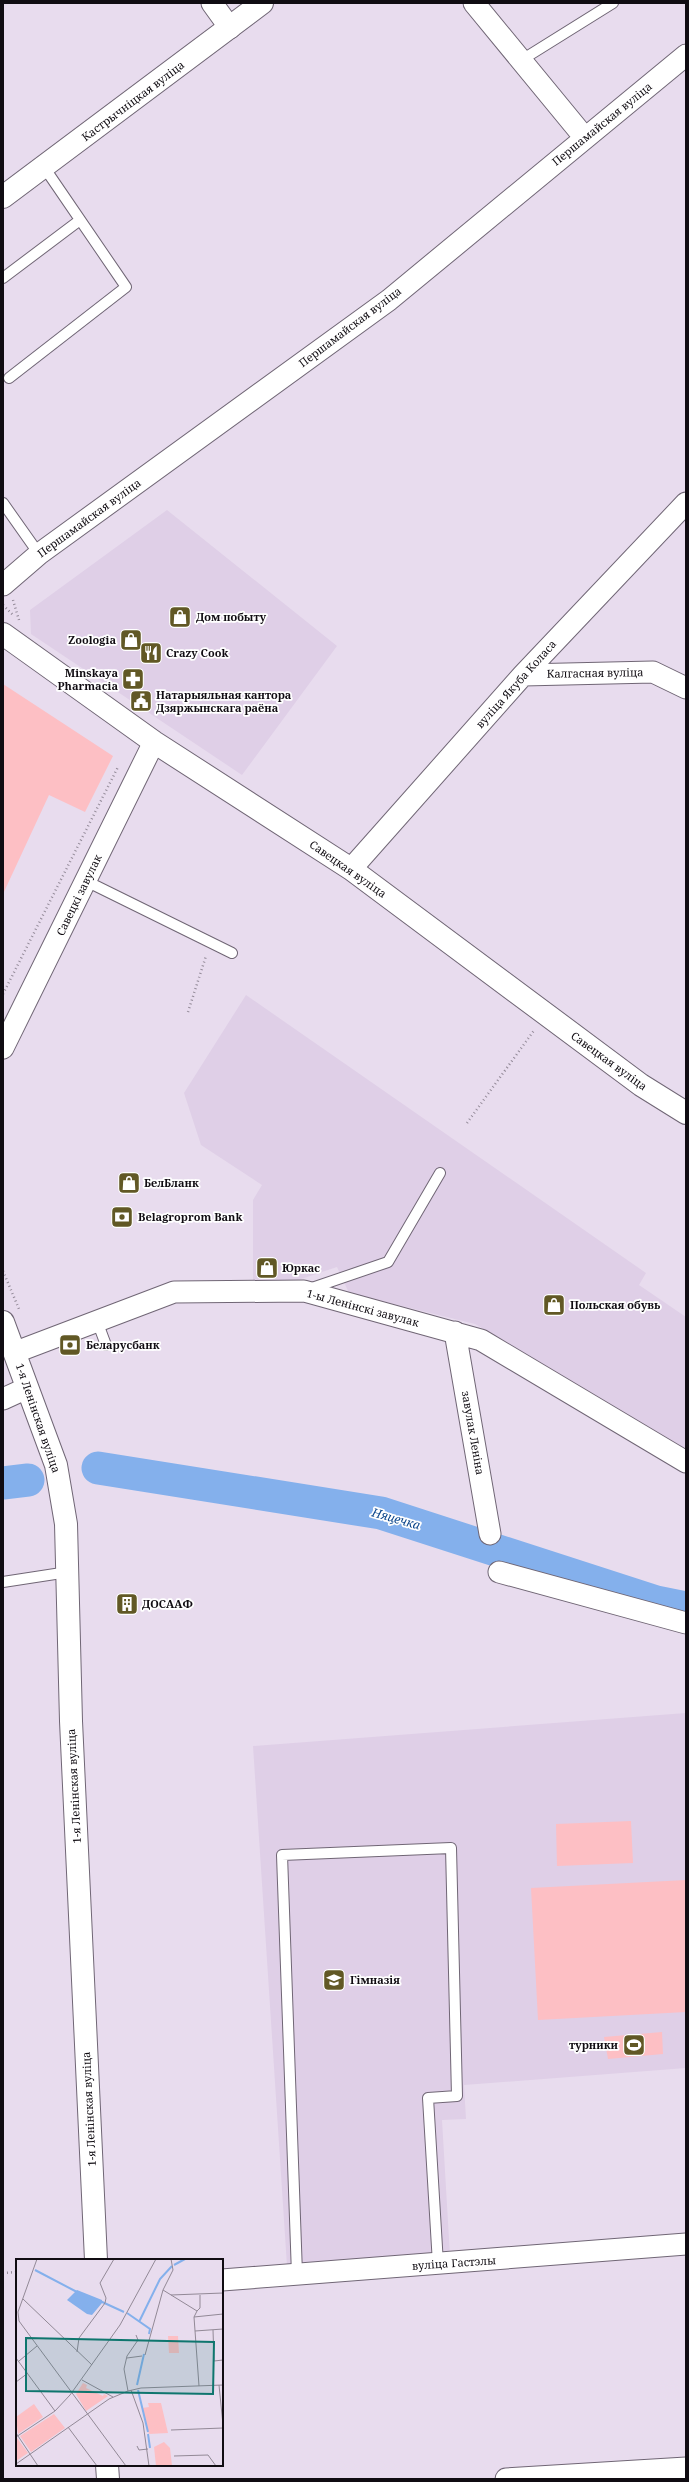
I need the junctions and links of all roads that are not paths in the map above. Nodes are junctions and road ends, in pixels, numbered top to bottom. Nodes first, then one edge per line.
1 (212, 3) edge
2 (262, 3) edge
3 (474, 3) edge
4 (613, 3) edge
5 (230, 28) junction
6 (686, 55) edge
7 (520, 61) junction
8 (585, 138) junction
9 (44, 167) junction
10 (3, 198) edge
11 (80, 220) junction
12 (3, 278) edge
13 (9, 378) dead end
14 (3, 503) edge
15 (686, 503) edge
16 (39, 554) junction
17 (3, 585) edge
18 (3, 634) edge
19 (523, 675) junction
20 (686, 688) edge
21 (154, 742) junction
22 (351, 869) junction
23 (86, 881) junction
24 (232, 953) dead end
25 (3, 1048) edge
26 (686, 1113) edge
27 (440, 1173) dead end
28 (304, 1291) junction
29 (3, 1322) edge
30 (97, 1322) junction
31 (455, 1332) junction
32 (106, 1345) dead end
33 (16, 1352) junction
34 (27, 1388) junction
35 (3, 1399) edge
36 (686, 1462) edge
37 (490, 1534) dead end
38 (68, 1572) junction
39 (498, 1572) dead end
40 (3, 1582) edge
41 (686, 1623) edge
42 (686, 2244) edge
43 (96, 2259) edge
44 (438, 2264) junction
45 (297, 2274) junction
46 (223, 2280) edge
47 (107, 2466) edge
48 (686, 2468) edge
49 (634, 2475) edge
50 (108, 2479) edge
51 (506, 2479) edge

1 - 5 street
2 - 5 street, Кастрычніцкая вуліца
3 - 7 street
4 - 7 lane
5 - 9 street, Кастрычніцкая вуліца
6 - 8 street, Першамайская вуліца
7 - 8 street
8 - 16 street, Першамайская вуліца
9 - 10 street, Кастрычніцкая вуліца
9 - 11 lane
11 - 12 lane
11 - 13 lane
14 - 16 lane
15 - 19 street, вуліца Якуба Коласа
16 - 17 street, Першамайская вуліца
18 - 21 street, Савецкая вуліца
19 - 20 street, Калгасная вуліца
19 - 22 street, вуліца Якуба Коласа
21 - 22 street, Савецкая вуліца
21 - 23 street, Савецкі завулак
22 - 26 street, Савецкая вуліца
23 - 24 lane
23 - 25 street, Савецкі завулак
27 - 28 lane
28 - 30 street, 1-ы Ленінскі завулак
28 - 31 street, 1-ы Ленінскі завулак
29 - 33 street, 1-я Ленінская вуліца
30 - 32 lane
30 - 33 street, 1-ы Ленінскі завулак
31 - 36 street, 1-ы Ленінскі завулак
31 - 37 street, завулак Леніна
33 - 34 street, 1-я Ленінская вуліца
34 - 35 street
34 - 38 street, 1-я Ленінская вуліца
38 - 40 lane
38 - 43 street, 1-я Ленінская вуліца
39 - 41 street
42 - 44 street, вуліца Гастэлы
44 - 45 street, вуліца Гастэлы
44 - 45 lane
45 - 46 street, вуліца Гастэлы
47 - 50 street
48 - 49 street
49 - 51 street

